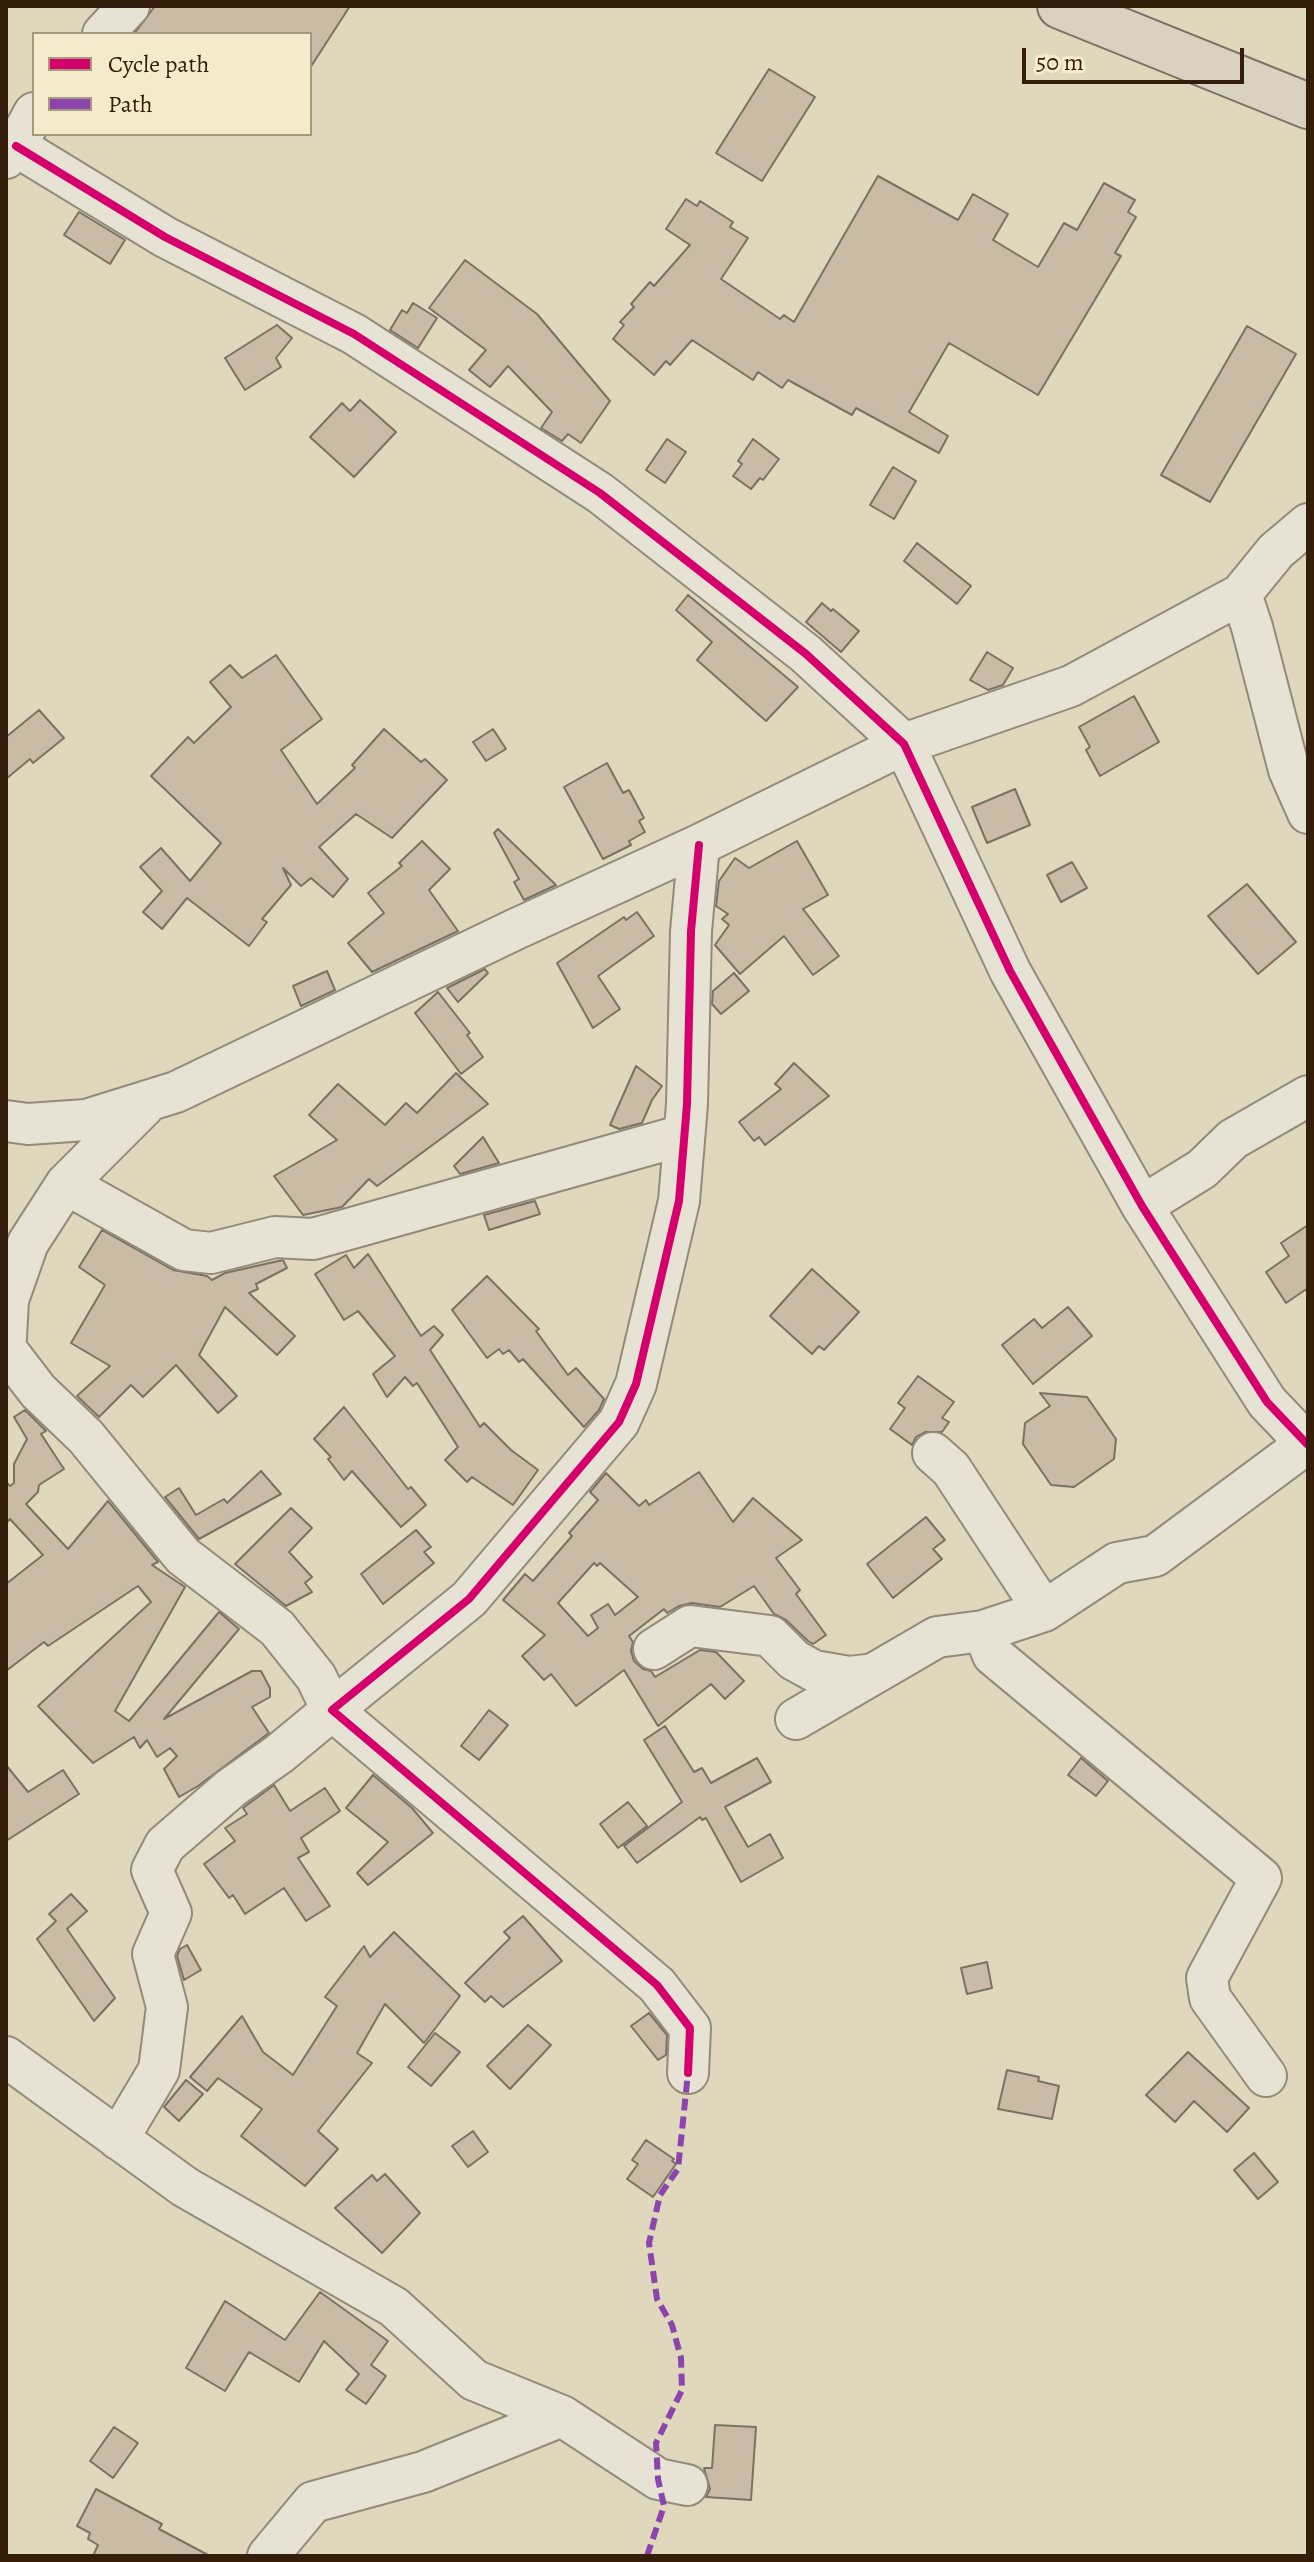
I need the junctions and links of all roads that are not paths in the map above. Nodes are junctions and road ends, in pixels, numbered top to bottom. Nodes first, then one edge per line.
1 (129, 6) edge
2 (1060, 6) edge
3 (105, 32) edge
4 (1308, 106) edge
5 (19, 139) edge
6 (1308, 524) edge
7 (1241, 594) junction
8 (904, 744) junction
9 (1308, 813) edge
10 (699, 845) junction
11 (1308, 1096) edge
12 (147, 1103) junction
13 (6, 1121) edge
14 (684, 1135) junction
15 (66, 1184) junction
16 (1142, 1206) junction
17 (6, 1338) edge
18 (6, 1349) edge
19 (1307, 1444) edge
20 (933, 1453) dead end
21 (1044, 1611) junction
22 (983, 1631) junction
23 (654, 1649) dead end
24 (867, 1675) junction
25 (332, 1710) junction
26 (796, 1719) dead end
27 (6, 2057) edge
28 (688, 2073) dead end
29 (1266, 2076) dead end
30 (118, 2139) junction
31 (562, 2416) junction
32 (687, 2485) dead end
33 (268, 2556) edge

1 - 3 street
2 - 4 highway
5 - 8 street
6 - 7 street
7 - 8 street
7 - 9 street
8 - 10 street
8 - 16 street
10 - 12 street
10 - 14 street
11 - 16 street
12 - 13 street
12 - 15 street
14 - 15 street
14 - 25 street
15 - 17 street
16 - 19 street
18 - 25 street
19 - 21 street
20 - 21 street
21 - 22 street
22 - 24 street
22 - 29 street
23 - 24 street
24 - 26 street
25 - 28 street
25 - 30 street
27 - 30 street
30 - 31 street
31 - 32 street
31 - 33 street

